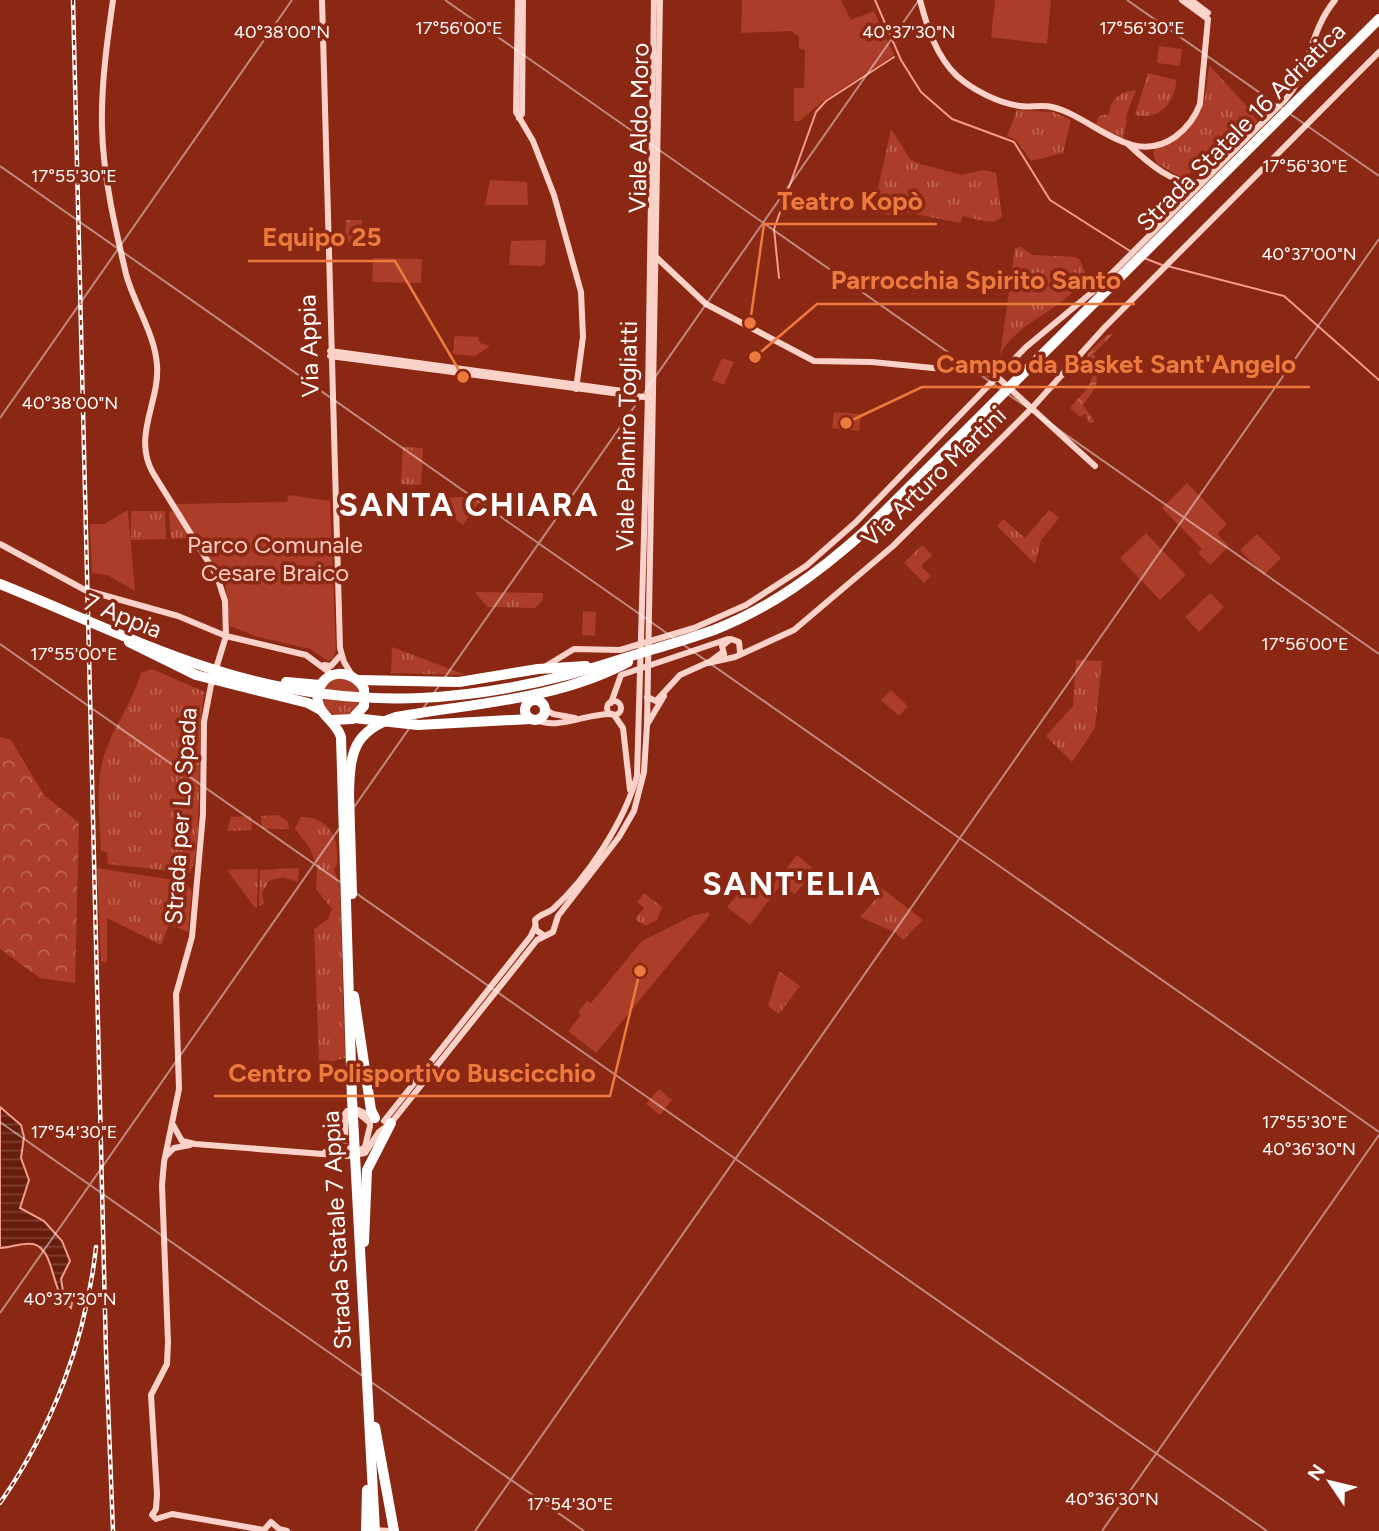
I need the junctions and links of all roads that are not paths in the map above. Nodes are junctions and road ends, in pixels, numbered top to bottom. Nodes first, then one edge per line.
1 (113, 0) edge
2 (322, 0) edge
3 (521, 0) edge
4 (654, 0) edge
5 (660, 0) edge
6 (920, 0) edge
7 (1182, 0) edge
8 (1191, 0) edge
9 (1335, 0) edge
10 (1208, 16) junction
11 (1379, 19) edge
12 (1379, 27) edge
13 (1379, 52) edge
14 (1128, 144) junction
15 (1153, 146) junction
16 (1142, 147) junction
17 (1150, 161) junction
18 (1204, 181) junction
19 (1183, 183) junction
20 (1194, 191) junction
21 (1185, 200) junction
22 (649, 235) joint
23 (1143, 254) junction
24 (655, 256) junction
25 (1131, 265) junction
26 (330, 354) junction
27 (1001, 378) junction
28 (576, 387) junction
29 (650, 397) junction
30 (1032, 408) junction
31 (1095, 466) dead end
32 (0, 544) edge
33 (0, 584) edge
34 (0, 590) edge
35 (23, 596) junction
36 (226, 636) junction
37 (728, 639) junction
38 (739, 642) junction
39 (711, 643) junction
40 (758, 647) junction
41 (340, 648) junction
42 (724, 652) junction
43 (740, 652) junction
44 (564, 653) junction
45 (339, 657) junction
46 (628, 660) junction
47 (317, 662) junction
48 (568, 668) junction
49 (538, 669) junction
50 (219, 674) junction
51 (644, 676) junction
52 (595, 677) junction
53 (355, 678) junction
54 (328, 679) junction
55 (668, 689) junction
56 (615, 690) junction
57 (647, 697) junction
58 (498, 701) junction
59 (391, 702) junction
60 (412, 704) junction
61 (620, 704) junction
62 (478, 705) junction
63 (609, 705) junction
64 (364, 706) junction
65 (544, 707) junction
66 (321, 711) junction
67 (529, 714) junction
68 (613, 714) junction
69 (597, 715) junction
70 (580, 718) junction
71 (353, 719) junction
72 (332, 720) junction
73 (377, 721) junction
74 (647, 725) junction
75 (349, 794) junction
76 (630, 799) junction
77 (546, 913) junction
78 (556, 922) junction
79 (535, 927) junction
80 (543, 935) junction
81 (355, 996) junction
82 (355, 1098) junction
83 (380, 1126) junction
84 (176, 1142) junction
85 (342, 1147) junction
86 (358, 1174) junction
87 (364, 1242) junction
88 (368, 1413) junction
89 (374, 1427) junction
90 (375, 1497) junction
91 (264, 1530) edge
92 (279, 1530) edge
93 (288, 1531) edge
94 (373, 1531) edge
95 (392, 1531) edge

1 - 36 street, Strada per Lo Spada
2 - 26 street, Via Appia
3 - 28 street
4 - 22 street, Viale Aldo Moro
5 - 24 street, Viale Aldo Moro
6 - 14 street
7 - 10 street
8 - 10 street
9 - 18 street
10 - 15 street
11 - 23 highway, Strada Statale 16 Adriatica
12 - 23 highway, Strada Statale 16 Adriatica
13 - 30 street, Via Arturo Martini
14 - 16 street
14 - 17 street
15 - 16 street
15 - 17 street
16 - 17 street
17 - 19 street
18 - 19 street
18 - 20 street
19 - 20 street
19 - 21 street
20 - 21 street
21 - 23 street
22 - 29 street, Viale Palmiro Togliatti
23 - 25 highway, Strada Statale 16 Adriatica
24 - 27 street
24 - 29 street, Viale Palmiro Togliatti
25 - 27 street
25 - 46 highway, Strada Statale 16 Adriatica
26 - 28 street
26 - 41 street, Via Appia
27 - 30 street
27 - 44 street
28 - 29 street
29 - 51 street, Viale Palmiro Togliatti
30 - 31 street
30 - 40 street, Via Arturo Martini
32 - 36 street
33 - 35 highway, Strada Statale 16 Adriatica
34 - 35 highway, Strada Statale 16 Adriatica
35 - 50 highway, Strada Statale 16 Adriatica
36 - 47 street
36 - 84 street, Strada per Lo Spada
37 - 38 street
37 - 39 street
37 - 42 street
38 - 40 street
38 - 43 street
39 - 42 street
39 - 56 street
40 - 43 street, Via Arturo Martini
41 - 45 street, Via Appia
41 - 53 street, Via Appia
42 - 43 street, Via Arturo Martini
42 - 55 street
44 - 48 street
44 - 49 street
45 - 47 street
45 - 54 street, Via Appia
46 - 48 highway
46 - 52 highway
46 - 59 highway, Strada Statale 16 Adriatica
46 - 60 highway, Strada Statale 16 Adriatica
47 - 54 street
48 - 49 highway
49 - 53 highway
50 - 54 highway
50 - 59 highway, Strada Statale 16 Adriatica
50 - 66 highway
51 - 57 street
51 - 76 street
52 - 58 highway
52 - 65 highway
53 - 54 highway
53 - 64 highway
54 - 66 highway
55 - 57 street
55 - 74 street
56 - 61 street
56 - 63 street
57 - 74 street
58 - 62 highway
58 - 67 highway
59 - 60 highway, Strada Statale 16 Adriatica
60 - 62 highway
61 - 63 street
61 - 68 street
62 - 73 highway
63 - 68 street
63 - 69 street
64 - 71 highway
64 - 73 highway
65 - 67 highway
65 - 67 highway
65 - 70 street
66 - 72 highway
67 - 70 street
67 - 73 highway
68 - 69 street
68 - 76 street
69 - 70 street
71 - 72 highway
71 - 73 highway
71 - 75 highway
72 - 82 highway, Strada Statale 7 Appia
73 - 75 highway
74 - 78 street
75 - 81 highway, Strada Statale 7 Appia
76 - 77 street
77 - 78 street
77 - 79 street
78 - 80 street
79 - 80 street
79 - 83 street
80 - 83 street
81 - 82 highway, Strada Statale 7 Appia
81 - 83 highway
82 - 86 highway, Strada Statale 7 Appia
83 - 85 street
83 - 85 street
83 - 87 highway
84 - 85 street
84 - 91 street
86 - 87 highway, Strada Statale 7 Appia
86 - 88 highway, Strada Statale 7 Appia
87 - 89 highway, Strada Statale 7 Appia
88 - 90 highway, Strada Statale 7 Appia
88 - 94 highway
89 - 90 highway, Strada Statale 7 Appia
89 - 95 highway
90 - 94 highway, Strada Statale 7 Appia
91 - 92 street
92 - 93 street
94 - 95 street

